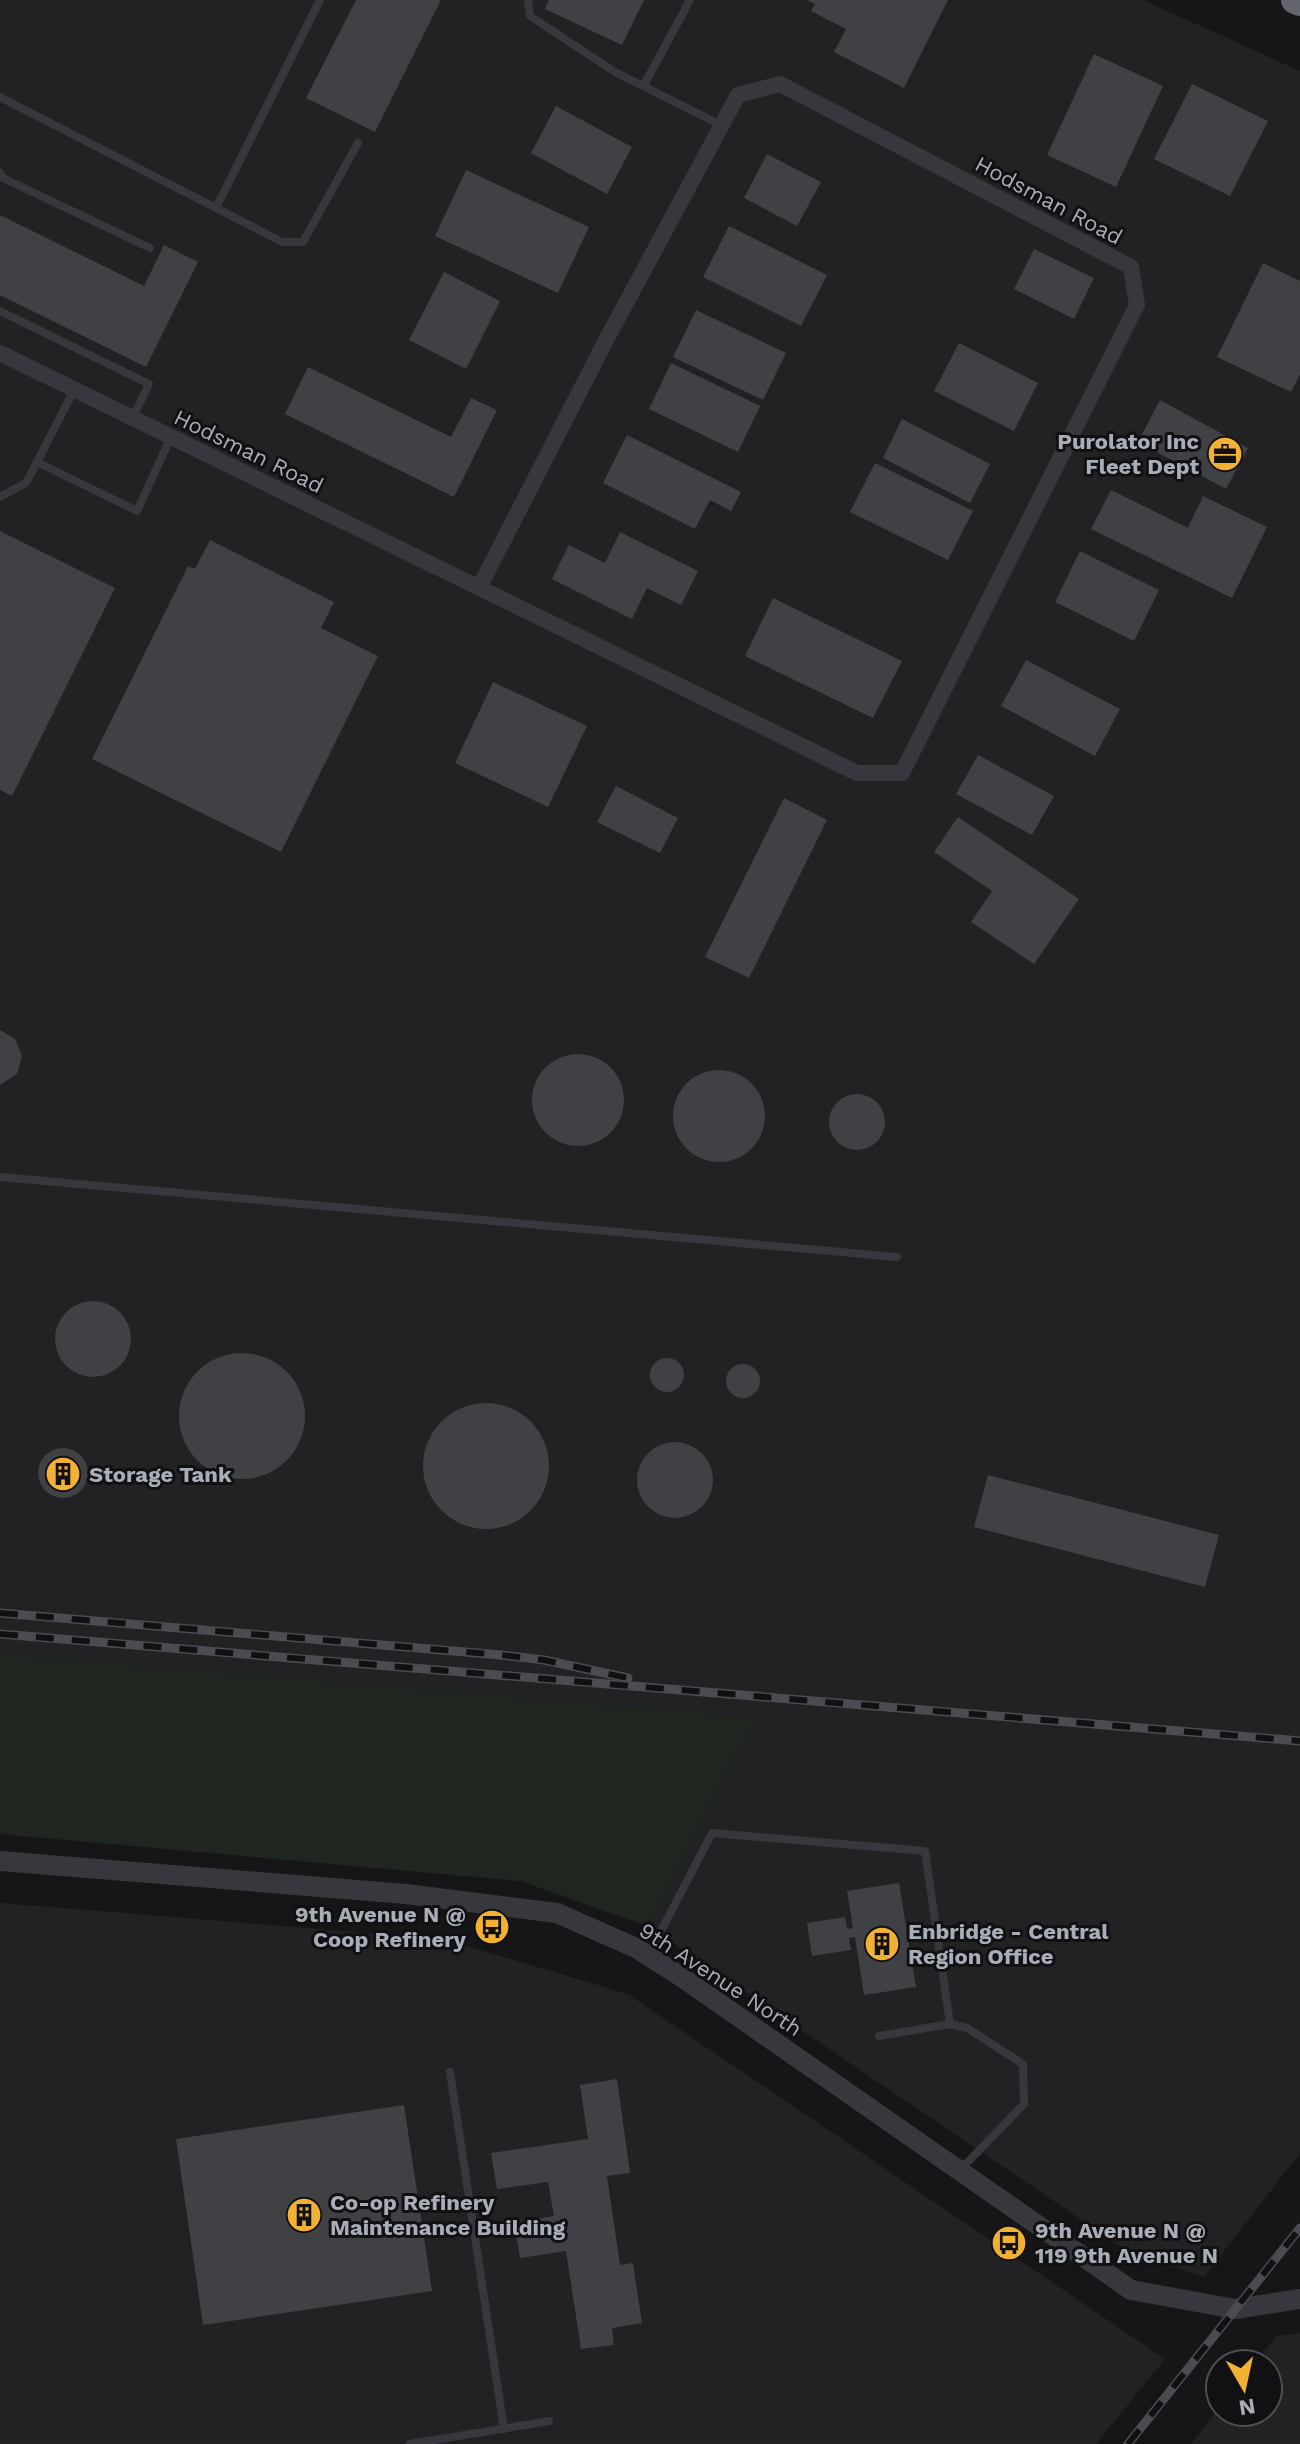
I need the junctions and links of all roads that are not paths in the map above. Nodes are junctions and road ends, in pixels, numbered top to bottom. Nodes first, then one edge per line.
1 (320, 0) edge
2 (528, 0) edge
3 (690, 0) edge
4 (644, 85) junction
5 (0, 97) edge
6 (722, 125) junction
7 (358, 143) dead end
8 (0, 173) edge
9 (216, 208) junction
10 (150, 248) dead end
11 (0, 311) edge
12 (0, 353) edge
13 (74, 390) junction
14 (132, 418) junction
15 (171, 437) junction
16 (37, 462) junction
17 (0, 497) edge
18 (479, 588) junction
19 (0, 1177) edge
20 (897, 1257) dead end
21 (0, 1861) edge
22 (648, 1956) junction
23 (950, 2024) junction
24 (879, 2036) dead end
25 (450, 2072) dead end
26 (960, 2170) junction
27 (1300, 2299) edge
28 (549, 2421) dead end
29 (504, 2429) junction
30 (410, 2444) edge

1 - 9 lane
2 - 4 lane
3 - 4 lane
4 - 6 lane
5 - 9 lane
6 - 18 street, Hodsman Road
6 - 18 street, Hodsman Road
7 - 9 lane
8 - 10 lane
11 - 14 lane
12 - 13 street, Hodsman Road
13 - 14 street, Hodsman Road
13 - 16 lane
14 - 15 street, Hodsman Road
15 - 16 lane
15 - 18 street, Hodsman Road
16 - 17 lane
19 - 20 lane
21 - 22 street, 9th Avenue North
22 - 23 lane
22 - 26 street, 9th Avenue North
23 - 24 lane
23 - 26 lane
25 - 29 lane
26 - 27 street, 9th Avenue North
28 - 29 lane
29 - 30 lane

